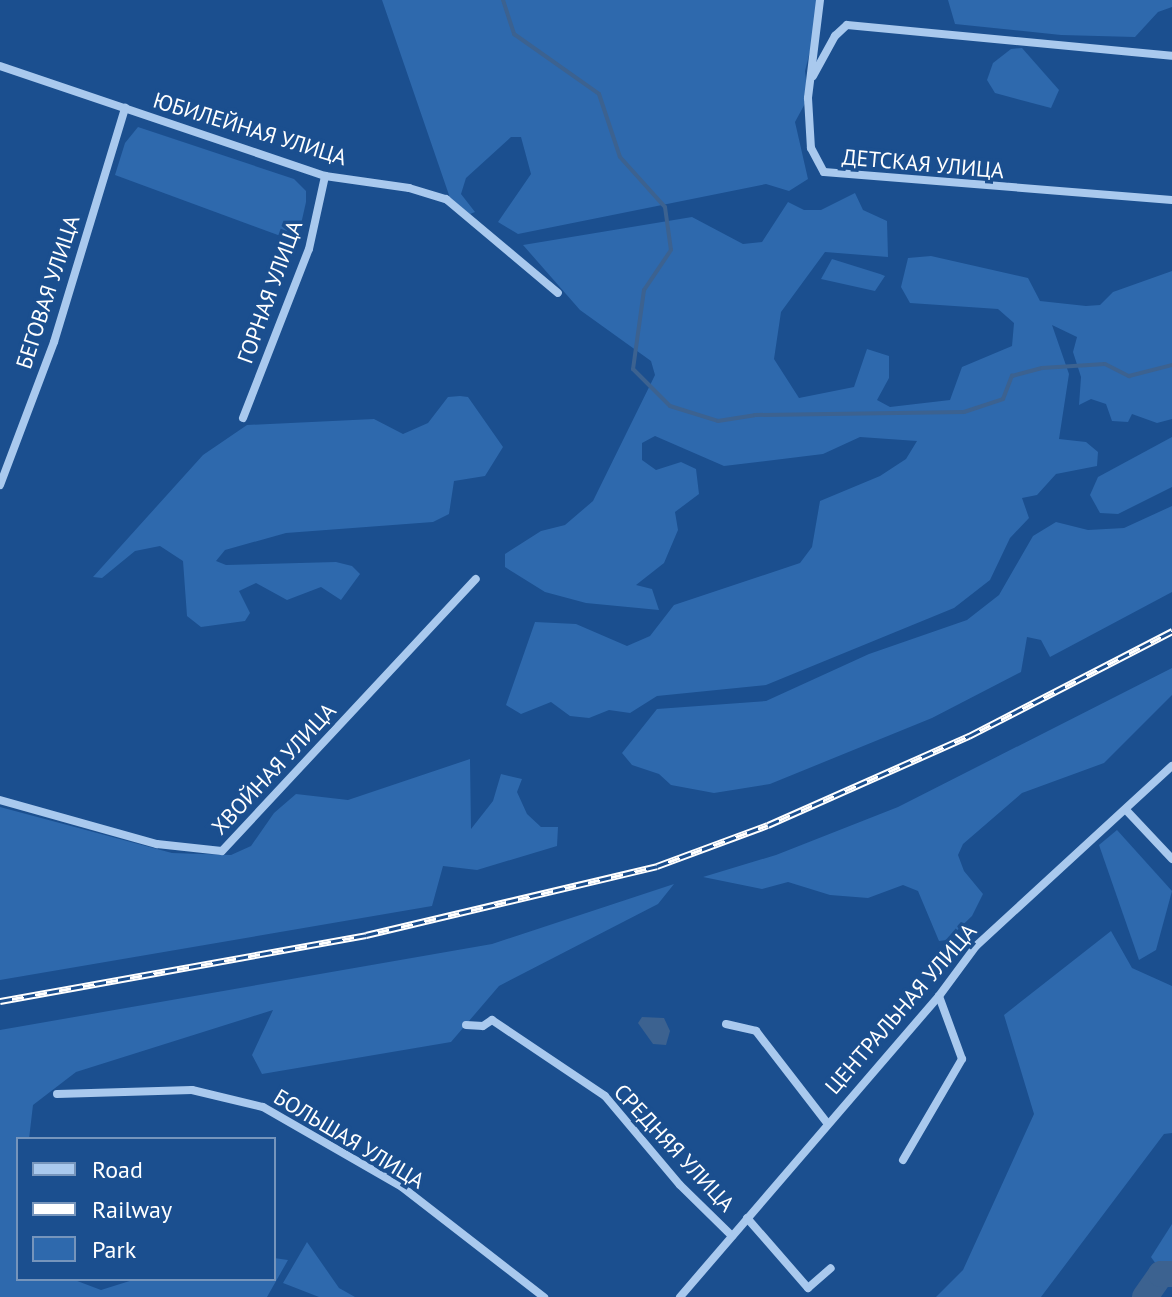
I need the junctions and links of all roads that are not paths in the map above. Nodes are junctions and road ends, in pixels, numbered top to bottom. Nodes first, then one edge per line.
1 (820, 0) edge
2 (1172, 56) edge
3 (0, 66) edge
4 (810, 81) junction
5 (125, 108) junction
6 (325, 176) junction
7 (1172, 200) edge
8 (558, 293) dead end
9 (243, 418) dead end
10 (0, 485) edge
11 (476, 579) dead end
12 (1172, 766) edge
13 (0, 800) edge
14 (1127, 811) junction
15 (1172, 859) edge
16 (939, 996) junction
17 (726, 1024) dead end
18 (466, 1025) dead end
19 (57, 1094) dead end
20 (827, 1123) junction
21 (903, 1160) dead end
22 (747, 1218) junction
23 (732, 1236) junction
24 (831, 1268) dead end
25 (544, 1297) edge
26 (680, 1297) edge

1 - 4 street
2 - 4 street, ДЕТСКАЯ УЛИЦА
3 - 5 street, ЮБИЛЕЙНАЯ УЛИЦА
4 - 7 street, ДЕТСКАЯ УЛИЦА
5 - 6 street, ЮБИЛЕЙНАЯ УЛИЦА
5 - 10 street, БЕГОВАЯ УЛИЦА
6 - 8 street, ЮБИЛЕЙНАЯ УЛИЦА
6 - 9 street, ГОРНАЯ УЛИЦА
11 - 13 street, ХВОЙНАЯ УЛИЦА
12 - 14 street, ЦЕНТРАЛЬНАЯ УЛИЦА
14 - 15 street
14 - 16 street, ЦЕНТРАЛЬНАЯ УЛИЦА
16 - 20 street, ЦЕНТРАЛЬНАЯ УЛИЦА
16 - 21 street
17 - 20 street
18 - 23 street, СРЕДНЯЯ УЛИЦА
19 - 25 street, БОЛЬШАЯ УЛИЦА
20 - 22 street, ЦЕНТРАЛЬНАЯ УЛИЦА
22 - 23 street, ЦЕНТРАЛЬНАЯ УЛИЦА
22 - 24 street
23 - 26 street, ЦЕНТРАЛЬНАЯ УЛИЦА

